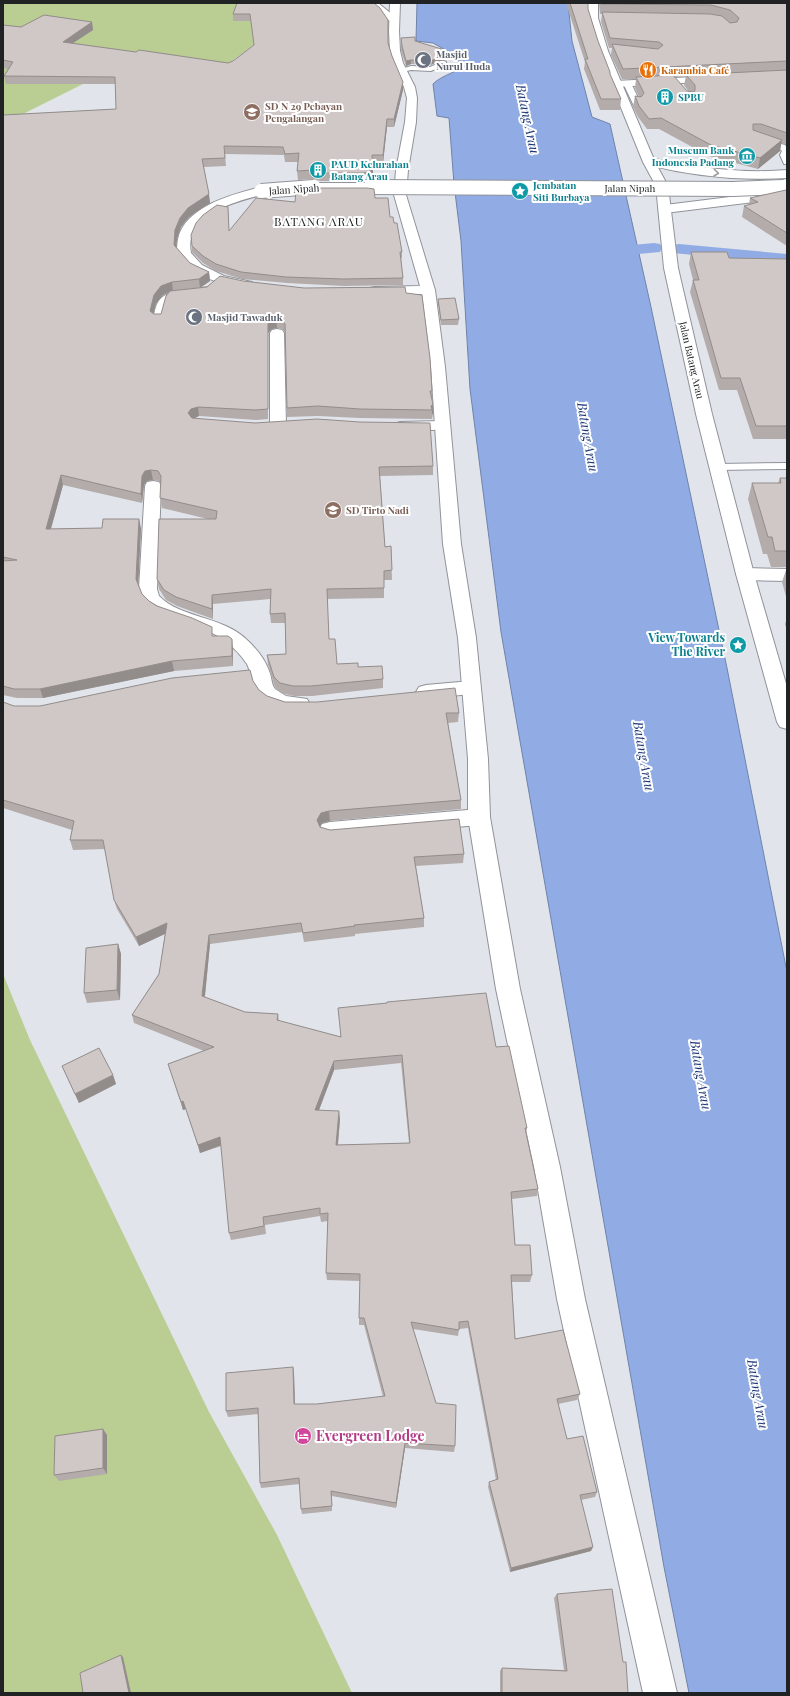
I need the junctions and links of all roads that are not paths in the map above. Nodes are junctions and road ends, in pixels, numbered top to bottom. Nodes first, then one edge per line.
1 (372, 3) edge
2 (395, 3) edge
3 (594, 3) edge
4 (593, 18) junction
5 (607, 18) edge
6 (394, 20) junction
7 (603, 51) junction
8 (614, 52) edge
9 (444, 63) edge
10 (402, 70) junction
11 (724, 78) edge
12 (627, 83) junction
13 (616, 84) junction
14 (637, 104) edge
15 (755, 138) edge
16 (650, 162) junction
17 (787, 162) edge
18 (787, 174) edge
19 (787, 187) edge
20 (787, 194) edge
21 (665, 209) junction
22 (220, 279) junction
23 (261, 286) edge
24 (210, 288) edge
25 (428, 290) junction
26 (362, 291) edge
27 (193, 293) edge
28 (158, 320) edge
29 (277, 333) dead end
30 (277, 425) edge
31 (382, 426) edge
32 (442, 426) junction
33 (787, 466) edge
34 (719, 467) junction
35 (153, 486) dead end
36 (745, 574) junction
37 (787, 575) edge
38 (260, 670) junction
39 (239, 672) edge
40 (471, 688) junction
41 (410, 694) edge
42 (318, 703) edge
43 (787, 722) edge
44 (479, 818) junction
45 (330, 830) edge
46 (660, 1693) edge

1 - 6 street
2 - 6 street
3 - 4 street, Jalan Batang Arau
4 - 5 street
4 - 7 street, Jalan Batang Arau
6 - 10 street
7 - 8 lane
7 - 13 street, Jalan Batang Arau
9 - 10 lane
10 - 25 street
11 - 12 street
12 - 13 street
12 - 14 lane
13 - 16 street, Jalan Batang Arau
15 - 17 lane
16 -> 18 street
16 - 21 street, Jalan Batang Arau
19 - 22 street, Jalan Nipah, bridge
20 - 21 street, Jalan Nipah
21 - 34 street, Jalan Batang Arau
22 - 23 street, Jalan Nipah
22 - 24 lane
25 - 26 street
25 - 32 street
27 - 28 lane
29 - 30 street
31 - 32 street
32 - 40 street
33 - 34 lane
34 - 36 street, Jalan Batang Arau
35 - 38 street
36 - 37 street
36 - 43 street, Jalan Batang Arau
38 - 39 street
38 - 42 street
40 - 41 street
40 - 44 street
44 - 45 street
44 - 46 street

